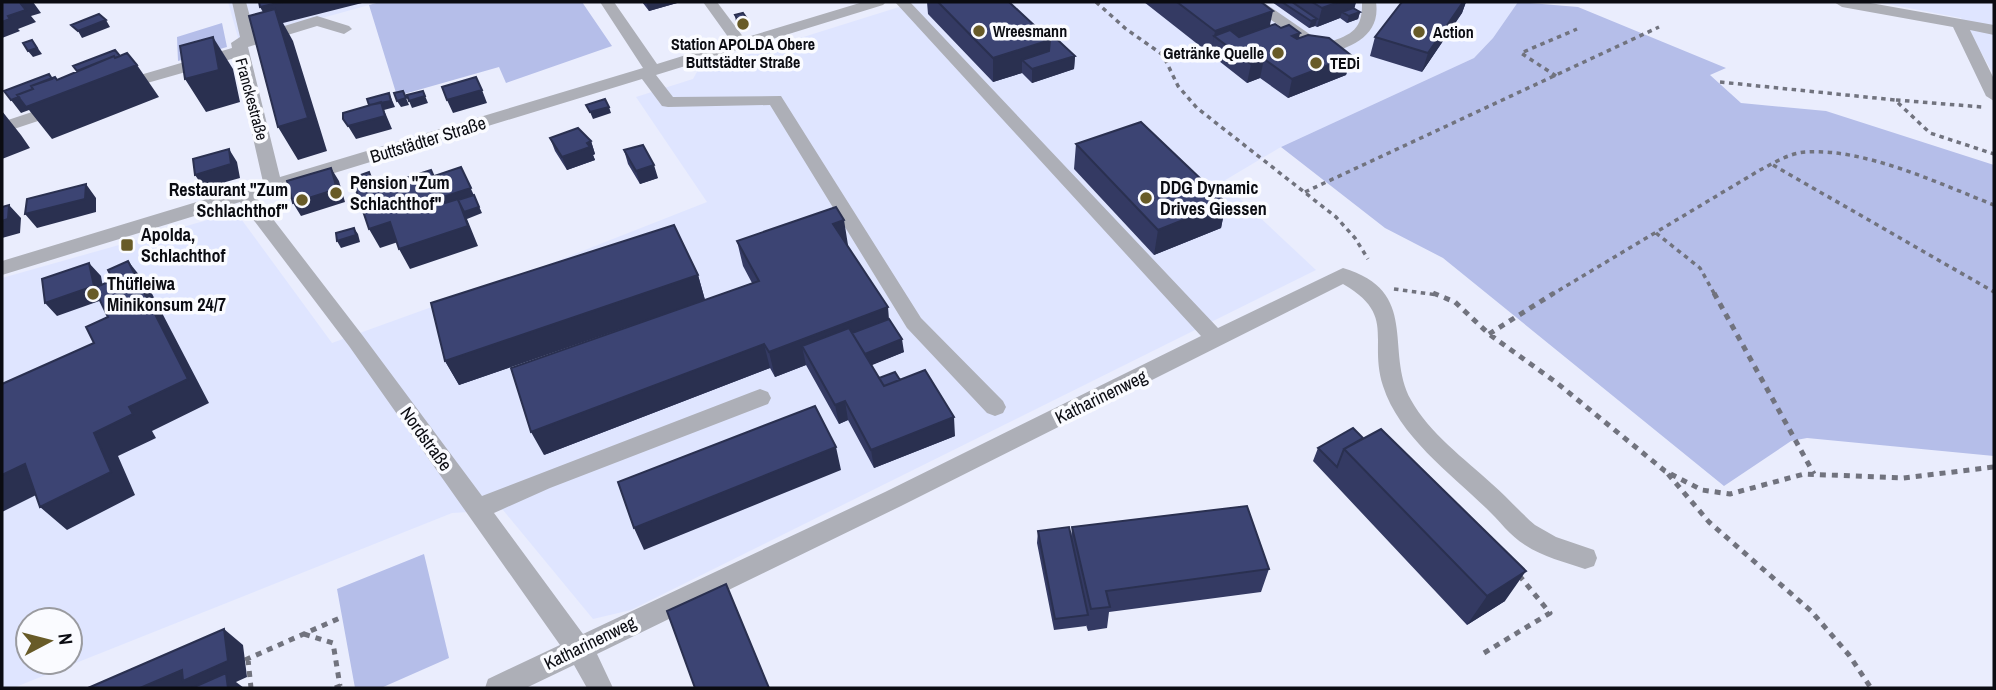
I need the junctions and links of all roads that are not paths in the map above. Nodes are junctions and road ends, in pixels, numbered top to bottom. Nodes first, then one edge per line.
1 (239, 2) edge
2 (607, 2) edge
3 (710, 2) edge
4 (878, 2) edge
5 (902, 2) edge
6 (1253, 2) edge
7 (1369, 2) edge
8 (1842, 2) edge
9 (1959, 23) junction
10 (344, 29) dead end
11 (1994, 30) edge
12 (741, 44) junction
13 (240, 46) junction
14 (650, 71) junction
15 (104, 91) edge
16 (1994, 96) edge
17 (78, 100) edge
18 (2, 128) edge
19 (273, 187) junction
20 (244, 195) junction
21 (2, 268) edge
22 (1217, 340) junction
23 (760, 398) dead end
24 (995, 407) dead end
25 (477, 509) junction
26 (1586, 558) dead end
27 (577, 649) junction
28 (498, 688) edge
29 (600, 688) edge

1 - 13 street
2 - 14 street
3 - 12 street
4 - 12 street, Buttstädter Straße
5 - 22 street
6 - 7 street
8 - 9 street
9 - 11 street
9 - 16 street
10 - 13 street
12 - 14 street, Buttstädter Straße
13 - 15 street, Franckestraße
13 - 19 street, Franckestraße
14 - 19 street, Buttstädter Straße
14 - 24 street
17 - 18 street
19 - 20 street, Buttstädter Straße
20 - 21 street, Buttstädter Straße
20 - 25 street, Nordstraße
22 - 26 street, Katharinenweg
22 - 27 street, Katharinenweg
23 - 25 street
25 - 27 street, Nordstraße
27 - 28 street, Katharinenweg
27 - 29 street, Nordstraße

